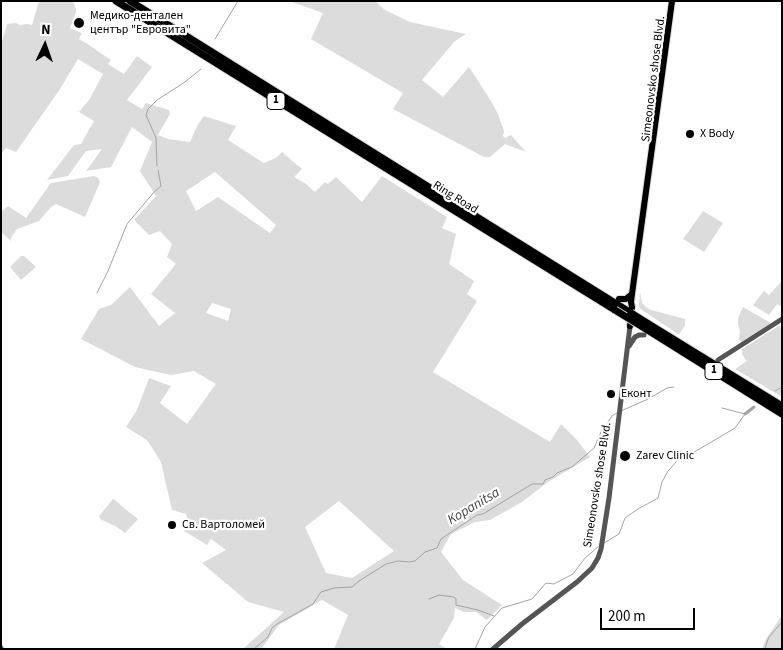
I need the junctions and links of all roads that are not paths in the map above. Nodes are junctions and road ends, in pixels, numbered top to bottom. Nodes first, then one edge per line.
1 (116, 1) edge
2 (130, 1) edge
3 (673, 1) edge
4 (433, 189) junction
5 (437, 200) junction
6 (486, 222) junction
7 (468, 225) dead end
8 (478, 232) dead end
9 (509, 245) junction
10 (632, 294) junction
11 (617, 304) junction
12 (632, 307) junction
13 (782, 319) edge
14 (630, 326) joint
15 (646, 329) junction
16 (626, 356) junction
17 (718, 360) dead end
18 (772, 404) junction
19 (782, 405) edge
20 (782, 415) edge
21 (493, 649) edge

1 - 5 highway, Ring Road / 1
2 - 4 highway, Ring Road / 1
3 - 10 main road, Simeonovsko shose Blvd.
3 - 12 main road, Simeonovsko shose Blvd.
4 - 6 highway, Ring Road / 1
4 - 6 highway
5 - 7 highway
5 - 9 highway, Ring Road / 1
6 - 11 highway, Ring Road / 1
8 - 9 highway
9 - 11 highway, Ring Road / 1
10 - 11 main road
10 - 12 main road, Simeonovsko shose Blvd.
11 - 15 highway, Ring Road / 1, bridge
12 - 14 main road, Simeonovsko shose Blvd.
13 - 17 street
14 - 16 street, Simeonovsko shose Blvd.
15 - 16 street
15 - 18 highway, Ring Road / 1
16 - 21 street, Simeonovsko shose Blvd.
18 - 19 highway, Ring Road / 1
18 - 20 highway, Ring Road / 1

